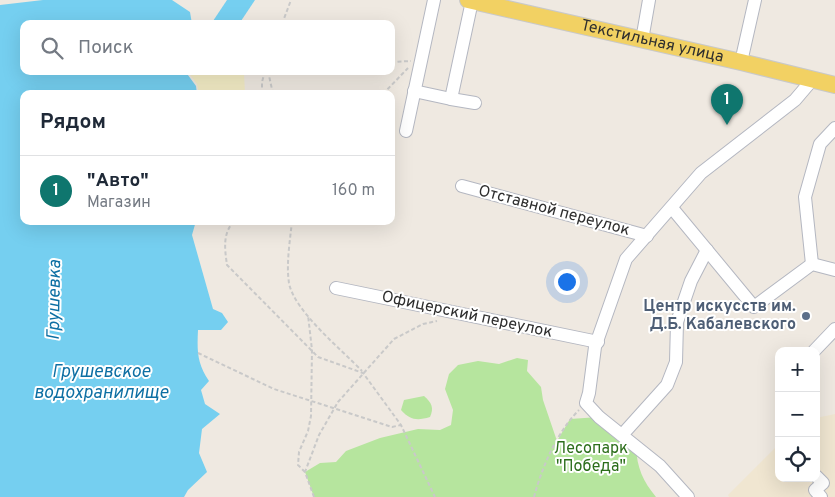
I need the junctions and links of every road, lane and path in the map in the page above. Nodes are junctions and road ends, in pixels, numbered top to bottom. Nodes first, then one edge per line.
1 (291, 0) edge
2 (434, 0) edge
3 (470, 0) edge
4 (649, 0) edge
5 (755, 0) edge
6 (284, 20) edge
7 (642, 40) junction
8 (395, 62) edge
9 (742, 62) junction
10 (263, 75) edge
11 (269, 75) edge
12 (812, 80) junction
13 (835, 86) edge
14 (262, 90) edge
15 (272, 90) edge
16 (387, 90) edge
17 (414, 91) junction
18 (451, 98) junction
19 (475, 104) dead end
20 (835, 128) edge
21 (406, 130) dead end
22 (462, 186) dead end
23 (672, 208) junction
24 (231, 225) edge
25 (292, 225) edge
26 (647, 236) junction
27 (707, 250) junction
28 (812, 264) junction
29 (835, 270) edge
30 (336, 288) dead end
31 (308, 315) junction
32 (440, 320) dead end
33 (835, 329) edge
34 (598, 342) junction
35 (818, 347) edge
36 (312, 350) junction
37 (198, 353) dead end
38 (363, 373) junction
39 (311, 401) junction
40 (586, 403) junction
41 (335, 408) junction
42 (401, 425) junction
43 (622, 436) junction
44 (305, 472) junction
45 (820, 480) edge
46 (314, 497) edge
47 (435, 497) edge
48 (534, 497) edge
49 (688, 497) edge
50 (821, 497) edge

1 - 6 path
2 - 17 street
3 - 7 main road, Текстильная улица
3 - 18 street
4 - 7 street
5 - 9 street
7 - 9 main road, Текстильная улица
8 - 16 path
9 - 12 main road, Текстильная улица
10 - 14 path
11 - 15 path
12 - 13 main road, Текстильная улица
12 - 23 street
17 - 18 street
17 - 21 street
18 - 19 street
20 - 28 street
22 - 26 street, Отставной переулок
23 - 26 street
23 - 27 street
24 - 36 path
25 - 31 path
26 - 34 street
27 - 28 street
27 - 43 street
28 - 29 street
30 - 34 street, Офицерский переулок
31 - 36 path
31 - 38 path
32 - 38 path
33 - 35 street
34 - 40 street
36 - 38 path
36 - 39 path
37 - 39 path
38 - 41 path
38 - 42 path
39 - 41 path
39 - 44 path
40 - 43 street
40 - 48 path
41 - 42 path
41 - 44 path
42 - 47 path
43 - 49 street
44 - 46 path
45 - 50 street

